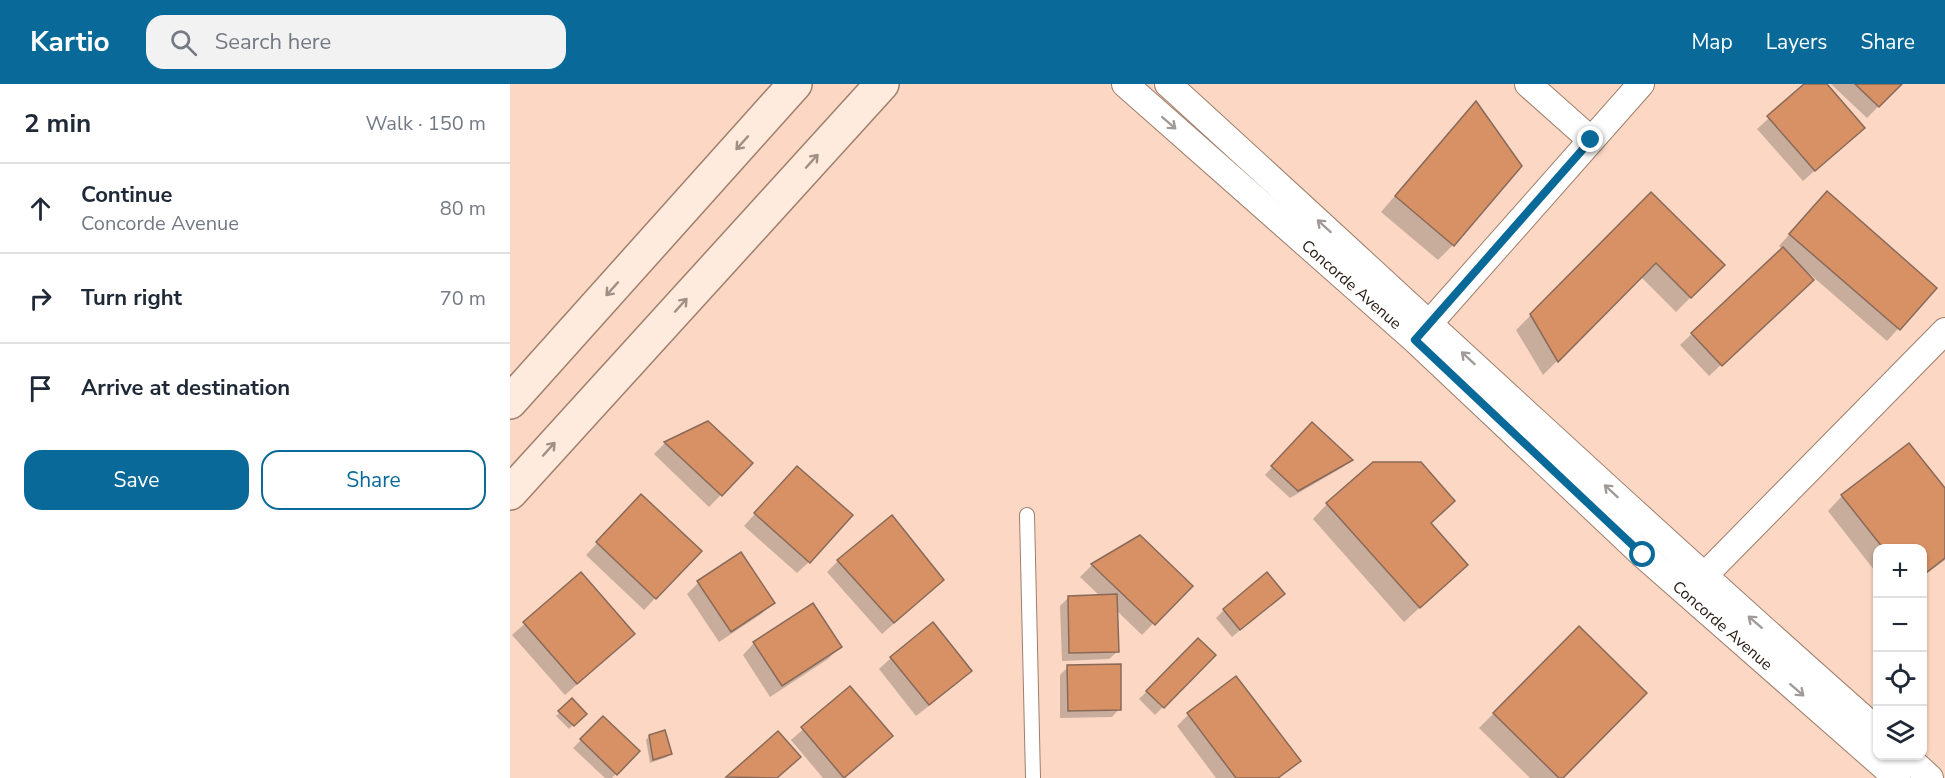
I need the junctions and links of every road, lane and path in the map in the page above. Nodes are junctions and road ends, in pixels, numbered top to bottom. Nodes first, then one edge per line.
1 (795, 84) edge
2 (882, 84) edge
3 (1125, 84) edge
4 (1168, 84) edge
5 (1528, 84) edge
6 (1641, 84) edge
7 (1591, 140) junction
8 (1422, 331) junction
9 (1945, 331) edge
10 (510, 402) edge
11 (510, 493) edge
12 (1027, 515) dead end
13 (1704, 576) junction
14 (1873, 726) edge
15 (1888, 769) edge
16 (1033, 778) edge
17 (1930, 778) edge

1 -> 10 main road
11 -> 2 main road
3 -> 8 street, Concorde Avenue
8 -> 4 street, Concorde Avenue
5 - 7 street
6 - 7 street
7 - 8 street
13 -> 8 street, Concorde Avenue
8 -> 15 street, Concorde Avenue
9 - 13 street
12 - 16 lane
14 -> 13 street, Concorde Avenue
15 - 17 street, Concorde Avenue

